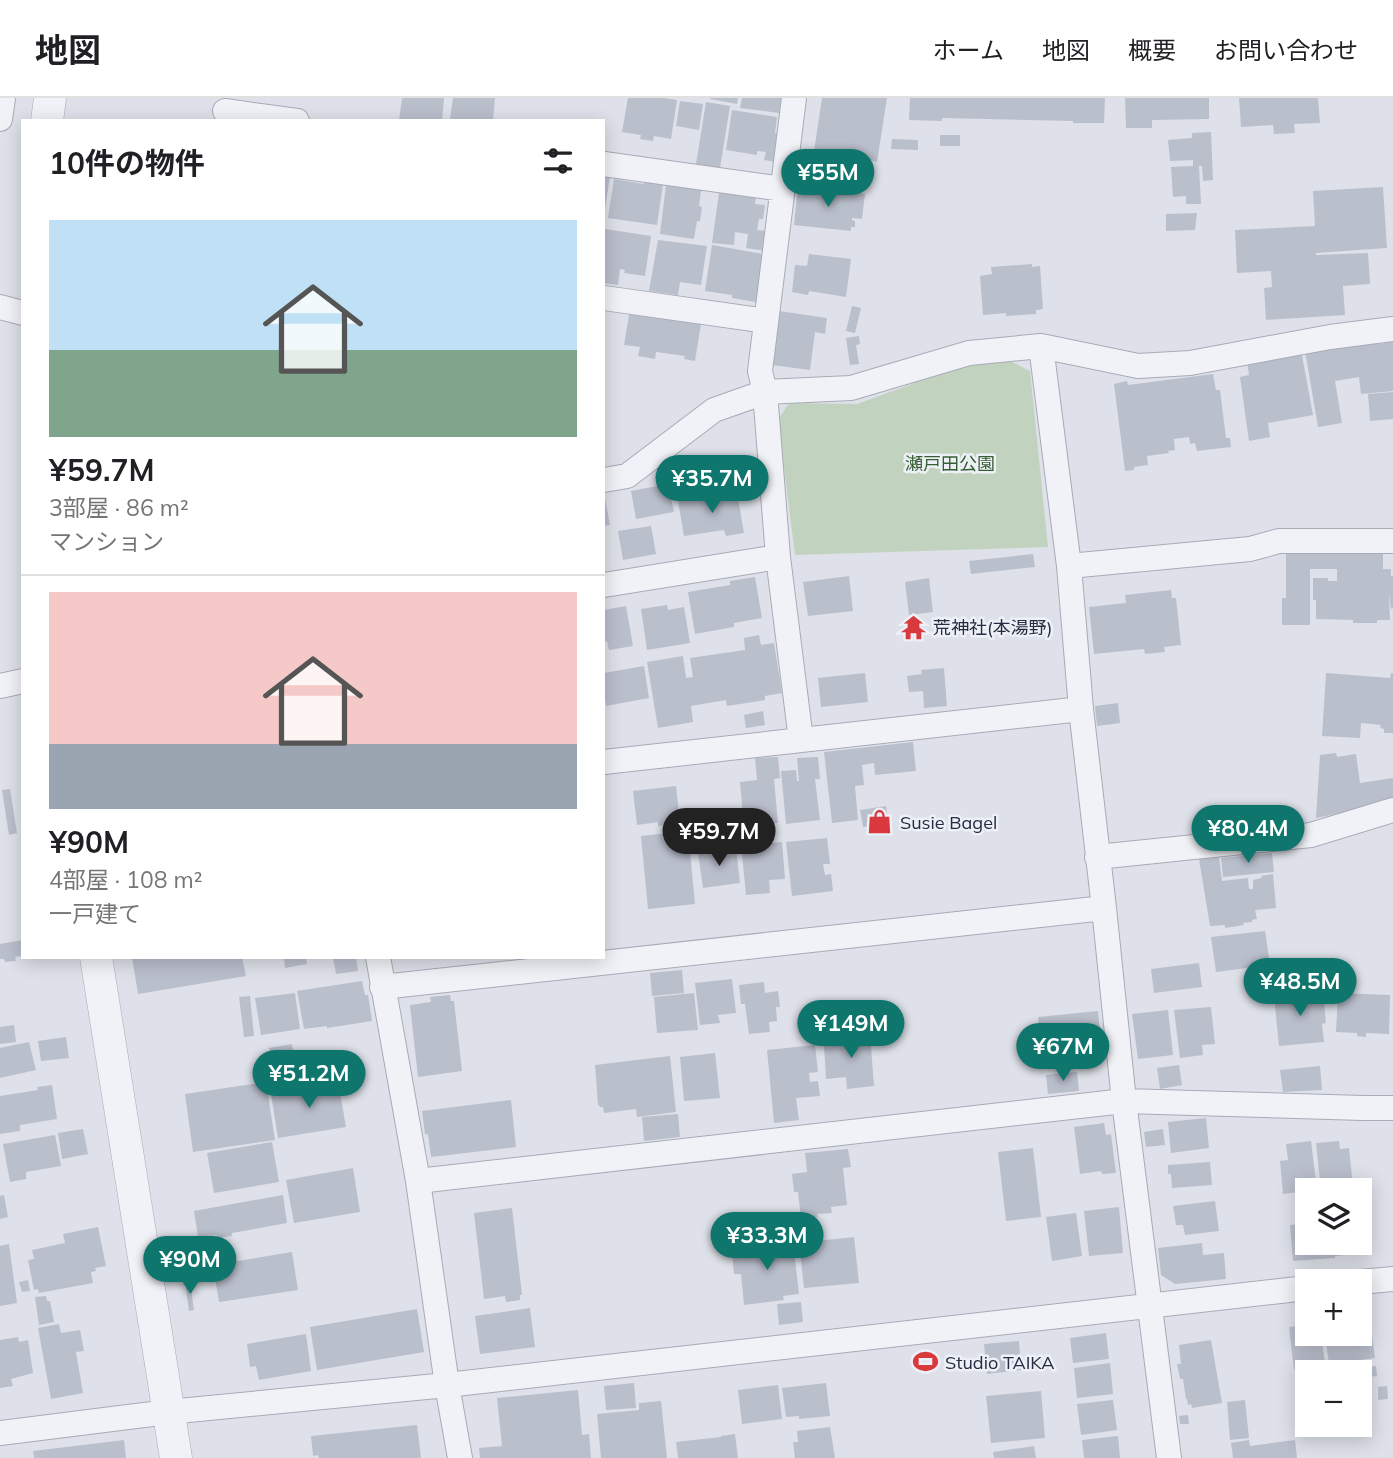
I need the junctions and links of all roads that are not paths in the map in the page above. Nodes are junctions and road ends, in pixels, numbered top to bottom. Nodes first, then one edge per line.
1 (3, 98) edge
2 (50, 98) edge
3 (794, 98) edge
4 (224, 110) edge
5 (0, 119) edge
6 (47, 119) edge
7 (284, 119) edge
8 (605, 164) edge
9 (783, 189) junction
10 (605, 298) edge
11 (0, 307) edge
12 (21, 312) edge
13 (766, 321) junction
14 (1393, 329) edge
15 (1041, 346) junction
16 (765, 392) junction
17 (605, 480) edge
18 (1393, 541) edge
19 (778, 557) junction
20 (1069, 566) junction
21 (605, 586) edge
22 (21, 681) edge
23 (0, 686) edge
24 (1081, 709) junction
25 (801, 740) junction
26 (605, 762) edge
27 (1393, 810) edge
28 (1097, 857) junction
29 (1104, 908) junction
30 (96, 959) edge
31 (378, 959) edge
32 (382, 987) junction
33 (1124, 1101) junction
34 (1393, 1108) edge
35 (418, 1181) junction
36 (1393, 1279) edge
37 (1372, 1281) edge
38 (1295, 1289) edge
39 (1149, 1306) junction
40 (447, 1385) junction
41 (168, 1412) junction
42 (0, 1433) edge
43 (176, 1458) edge
44 (460, 1458) edge
45 (1169, 1458) edge

1 - 5 street
2 - 6 street
3 - 9 street
4 - 7 street
8 - 9 street
9 - 13 street
10 - 13 street
11 - 12 street
13 - 16 street
14 - 15 street
15 - 16 street
15 - 20 street
16 - 17 street
16 - 19 street
18 - 20 street
19 - 21 street
19 - 25 street
20 - 24 street
22 - 23 street
24 - 25 street
24 - 28 street
25 - 26 street
27 - 28 street
28 - 29 street
29 - 32 street
29 - 33 street
30 - 41 street
31 - 32 street
32 - 35 street
33 - 34 street
33 - 35 street
33 - 39 street
35 - 40 street
36 - 37 street
38 - 39 street
39 - 40 street
39 - 45 street
40 - 41 street
40 - 44 street
41 - 42 street
41 - 43 street

